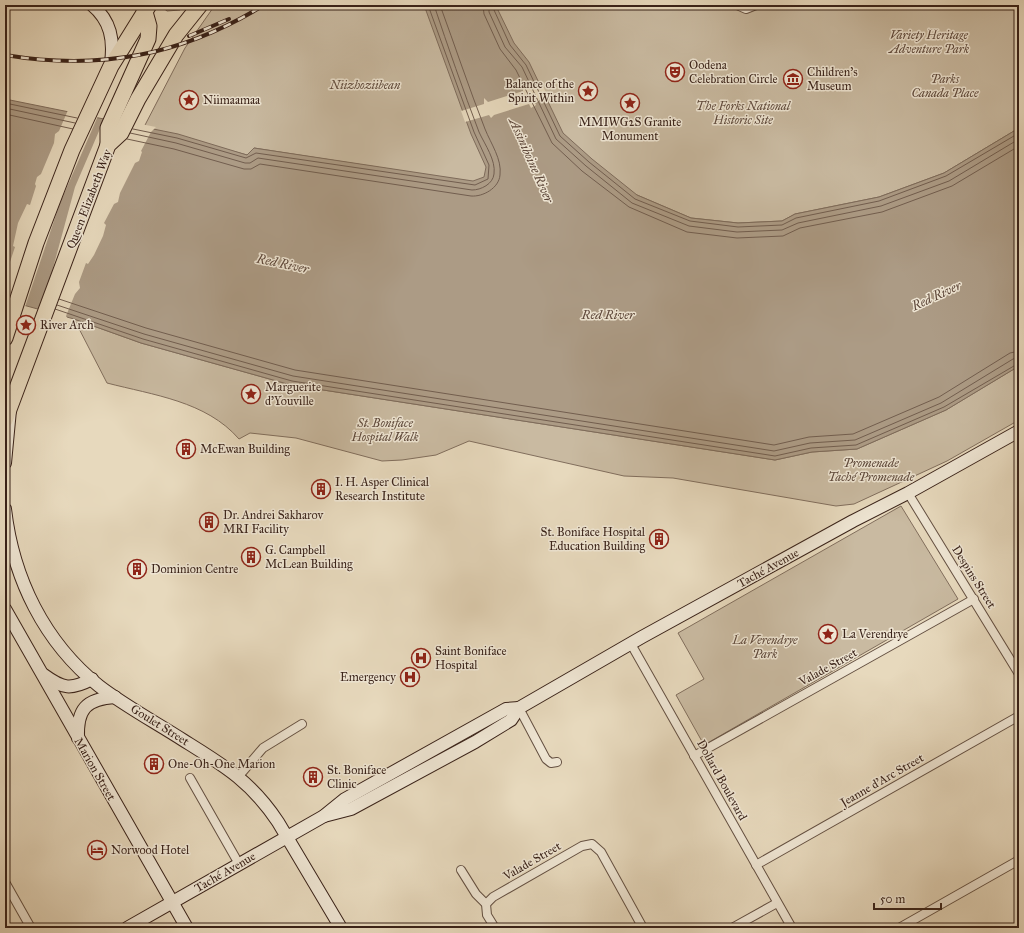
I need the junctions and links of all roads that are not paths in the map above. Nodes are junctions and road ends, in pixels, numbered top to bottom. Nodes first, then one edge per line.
1 (92, 5) edge
2 (200, 5) edge
3 (737, 5) edge
4 (756, 5) edge
5 (146, 7) edge
6 (111, 66) junction
7 (108, 145) junction
8 (5, 338) edge
9 (11, 406) junction
10 (5, 420) edge
11 (1019, 431) edge
12 (5, 463) edge
13 (908, 493) junction
14 (5, 509) edge
15 (6, 523) edge
16 (974, 599) junction
17 (5, 610) edge
18 (631, 644) junction
19 (42, 673) junction
20 (1019, 674) edge
21 (92, 680) junction
22 (115, 697) junction
23 (519, 708) junction
24 (1019, 716) edge
25 (302, 724) dead end
26 (78, 739) junction
27 (694, 756) junction
28 (412, 761) junction
29 (557, 762) dead end
30 (418, 773) junction
31 (239, 776) junction
32 (190, 778) dead end
33 (324, 816) junction
34 (287, 836) junction
35 (1019, 860) edge
36 (239, 864) junction
37 (756, 865) junction
38 (461, 870) dead end
39 (5, 882) edge
40 (172, 903) junction
41 (777, 903) junction
42 (486, 904) junction
43 (31, 928) edge
44 (127, 928) edge
45 (186, 928) edge
46 (341, 928) edge
47 (494, 928) edge
48 (643, 928) edge
49 (732, 928) edge
50 (792, 928) edge
51 (899, 928) edge

1 - 6 street
2 - 7 highway, Queen Elizabeth Way
3 - 4 street
5 - 6 highway
5 - 7 highway
6 - 8 highway
7 - 9 highway, Queen Elizabeth Way
9 - 10 highway, Queen Elizabeth Way
9 - 12 street
11 - 13 street, Taché Avenue
13 - 16 street, Despins Street
13 - 18 street, Taché Avenue
14 - 15 street, Goulet Street
15 - 21 street, Goulet Street
16 - 20 street, Despins Street
16 - 27 street, Valade Street
17 - 19 street, Marion Street
18 - 23 street, Taché Avenue
18 - 27 street, Dollard Boulevard
19 - 21 street
19 - 26 street, Marion Street
21 - 22 street, Goulet Street
22 - 26 street
22 - 31 street, Goulet Street
23 - 28 street, Taché Avenue
23 - 29 street
23 - 30 street, Taché Avenue
24 - 37 street, Jeanne d’Arc Street
25 - 31 street
26 - 40 street, Marion Street
27 - 37 street, Dollard Boulevard
28 - 30 street
28 - 33 street, Taché Avenue
30 - 33 street, Taché Avenue
31 - 34 street, Goulet Street
32 - 36 street
33 - 34 street, Taché Avenue
34 - 36 street, Taché Avenue
34 - 46 street, Goulet Street
35 - 51 street
36 - 40 street, Taché Avenue
37 - 41 street, Dollard Boulevard
38 - 42 street
39 - 43 street
40 - 44 street, Taché Avenue
40 - 45 street, Marion Street
41 - 49 street
41 - 50 street, Dollard Boulevard
42 - 47 street
42 - 48 street, Valade Street

